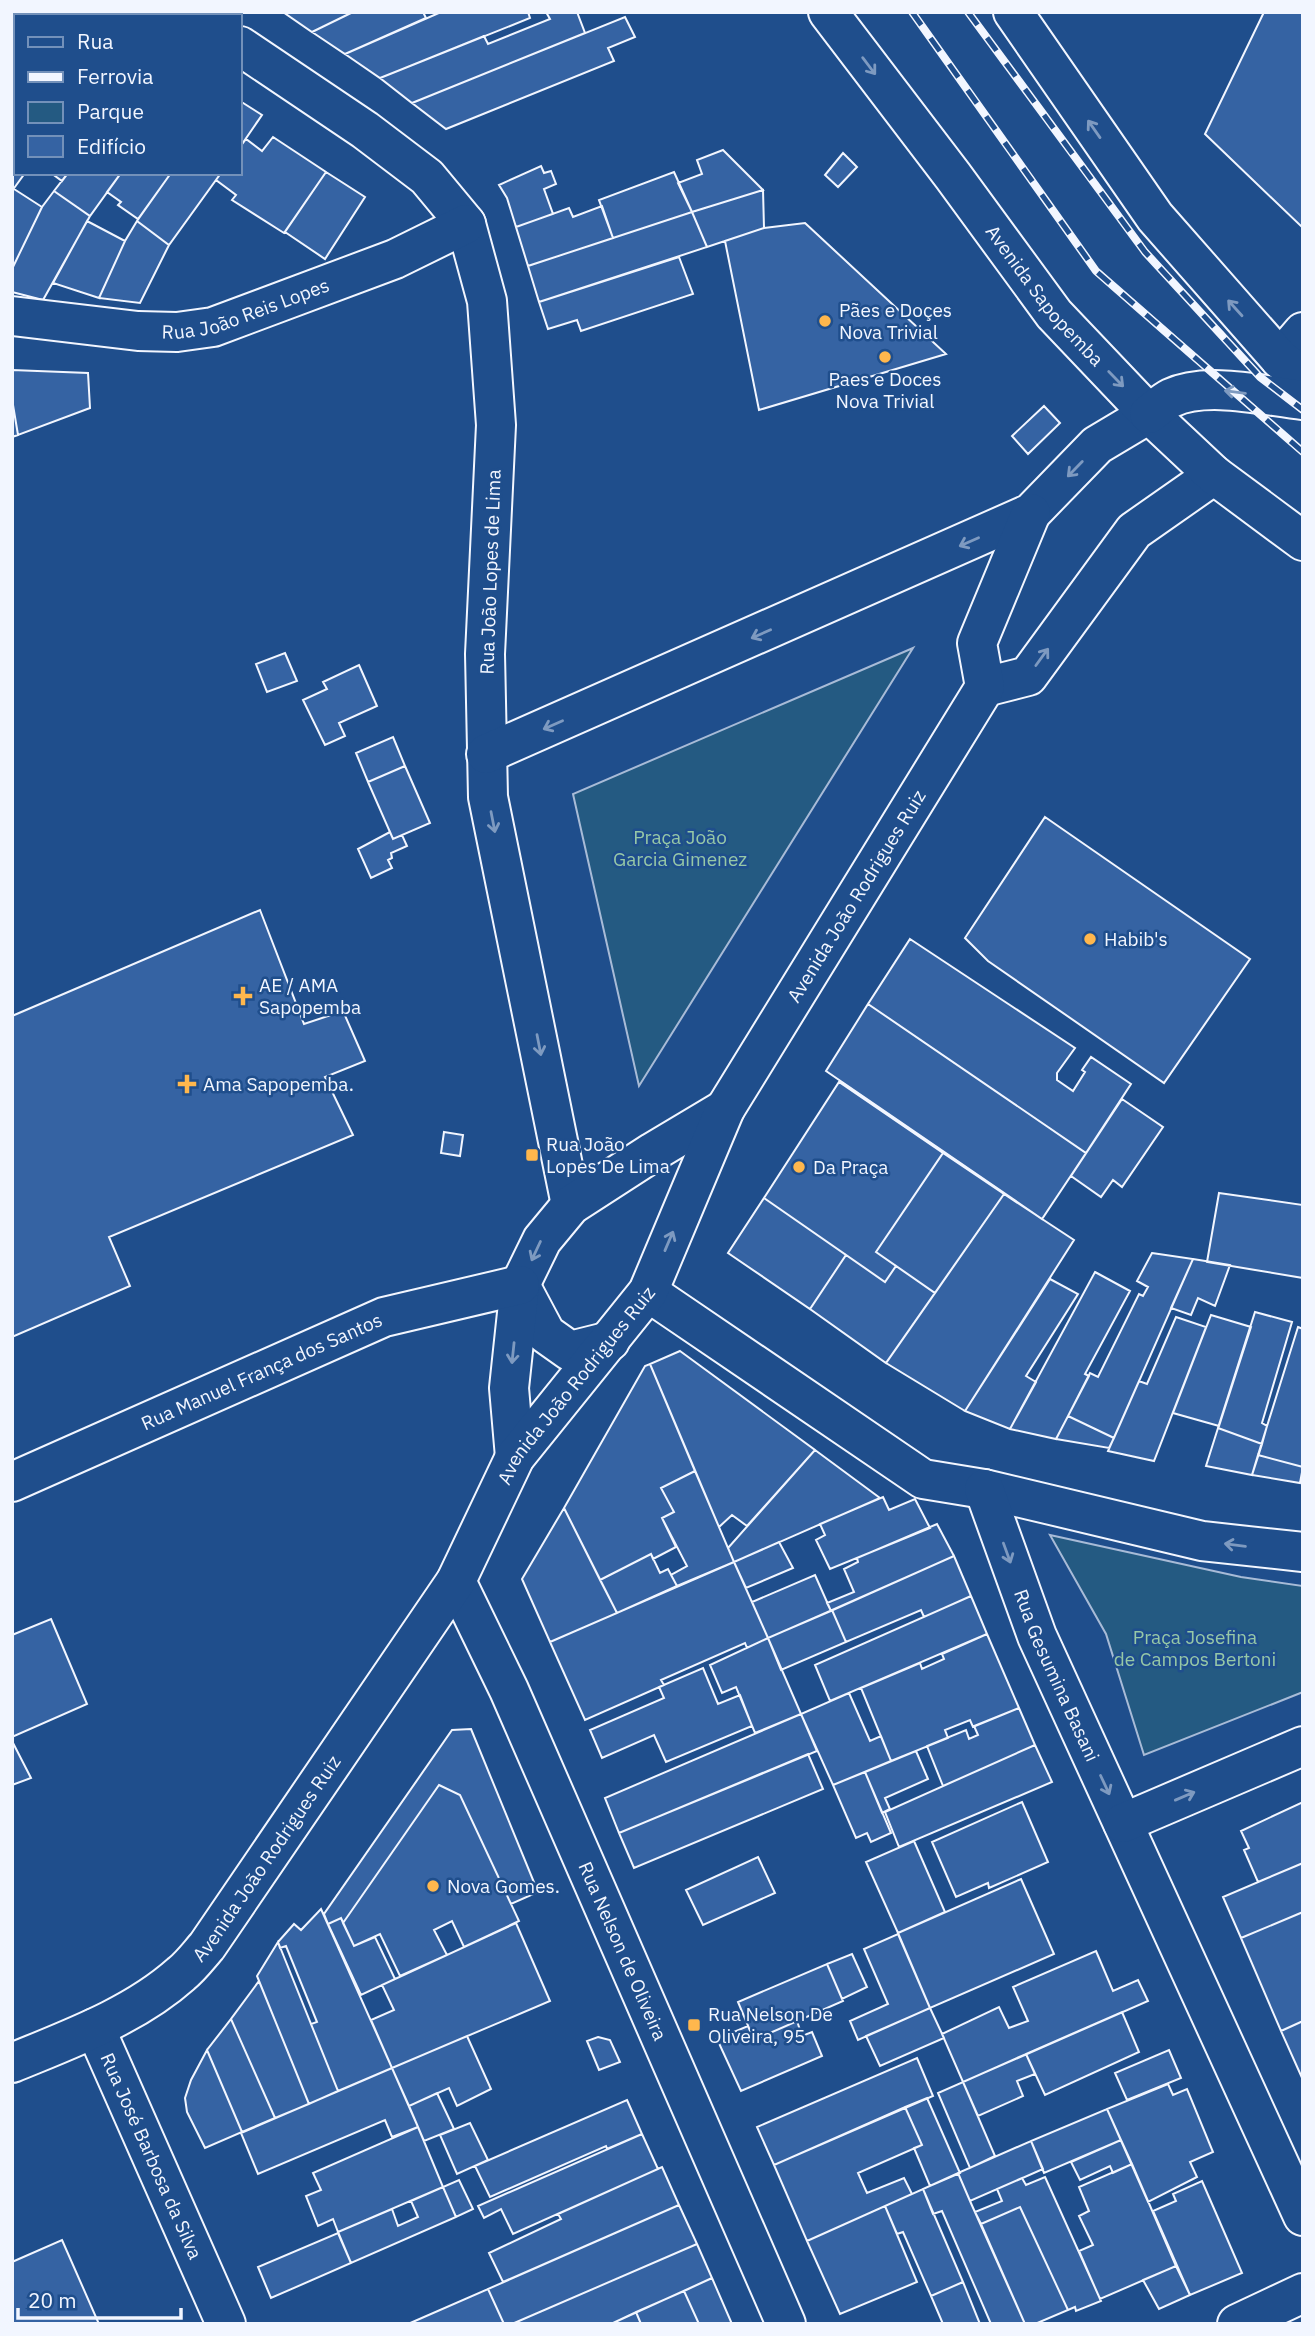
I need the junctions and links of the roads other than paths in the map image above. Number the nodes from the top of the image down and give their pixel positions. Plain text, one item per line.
1 (828, 12) edge
2 (1013, 12) edge
3 (242, 47) edge
4 (466, 224) junction
5 (12, 316) edge
6 (1295, 356) edge
7 (1303, 400) edge
8 (1149, 414) junction
9 (1214, 475) junction
10 (1031, 513) junction
11 (1303, 541) edge
12 (985, 687) junction
13 (486, 754) junction
14 (725, 1109) junction
15 (571, 1205) junction
16 (520, 1285) junction
17 (648, 1292) junction
18 (610, 1341) junction
19 (515, 1457) junction
20 (12, 1482) edge
21 (984, 1489) junction
22 (1303, 1552) edge
23 (456, 1581) junction
24 (1303, 1746) edge
25 (1123, 1823) junction
26 (95, 2028) junction
27 (12, 2063) edge
28 (1303, 2216) edge
29 (1303, 2293) edge
30 (226, 2324) edge
31 (786, 2324) edge
32 (1237, 2324) edge

1 -> 8 street, Avenida Sapopemba
6 -> 2 street
3 - 4 street, Rua João Lopes de Lima
4 - 5 street, Rua João Reis Lopes
4 - 13 street, Rua João Lopes de Lima
7 -> 8 street
8 - 9 street, Avenida Sapopemba
8 -> 10 street
9 - 11 street, Avenida Sapopemba
12 -> 9 street
10 - 12 street
10 -> 13 street
12 - 14 street, Avenida João Rodrigues Ruiz
13 -> 15 street, Rua João Lopes de Lima
14 - 15 street
17 -> 14 street, Avenida João Rodrigues Ruiz
15 -> 16 street
16 - 18 street
16 -> 19 street
16 - 20 street, Rua Manuel França dos Santos
17 - 18 street, Avenida João Rodrigues Ruiz
17 - 21 street
18 - 19 street, Avenida João Rodrigues Ruiz
19 - 23 street, Avenida João Rodrigues Ruiz
22 -> 21 street
21 -> 25 street, Rua Gesumina Basani
23 - 26 street, Avenida João Rodrigues Ruiz
23 - 31 street, Rua Nelson de Oliveira
25 -> 24 street
25 - 28 street, Rua Gesumina Basani
26 - 27 street, Avenida João Rodrigues Ruiz
26 - 30 street, Rua José Barbosa da Silva
29 - 32 street

